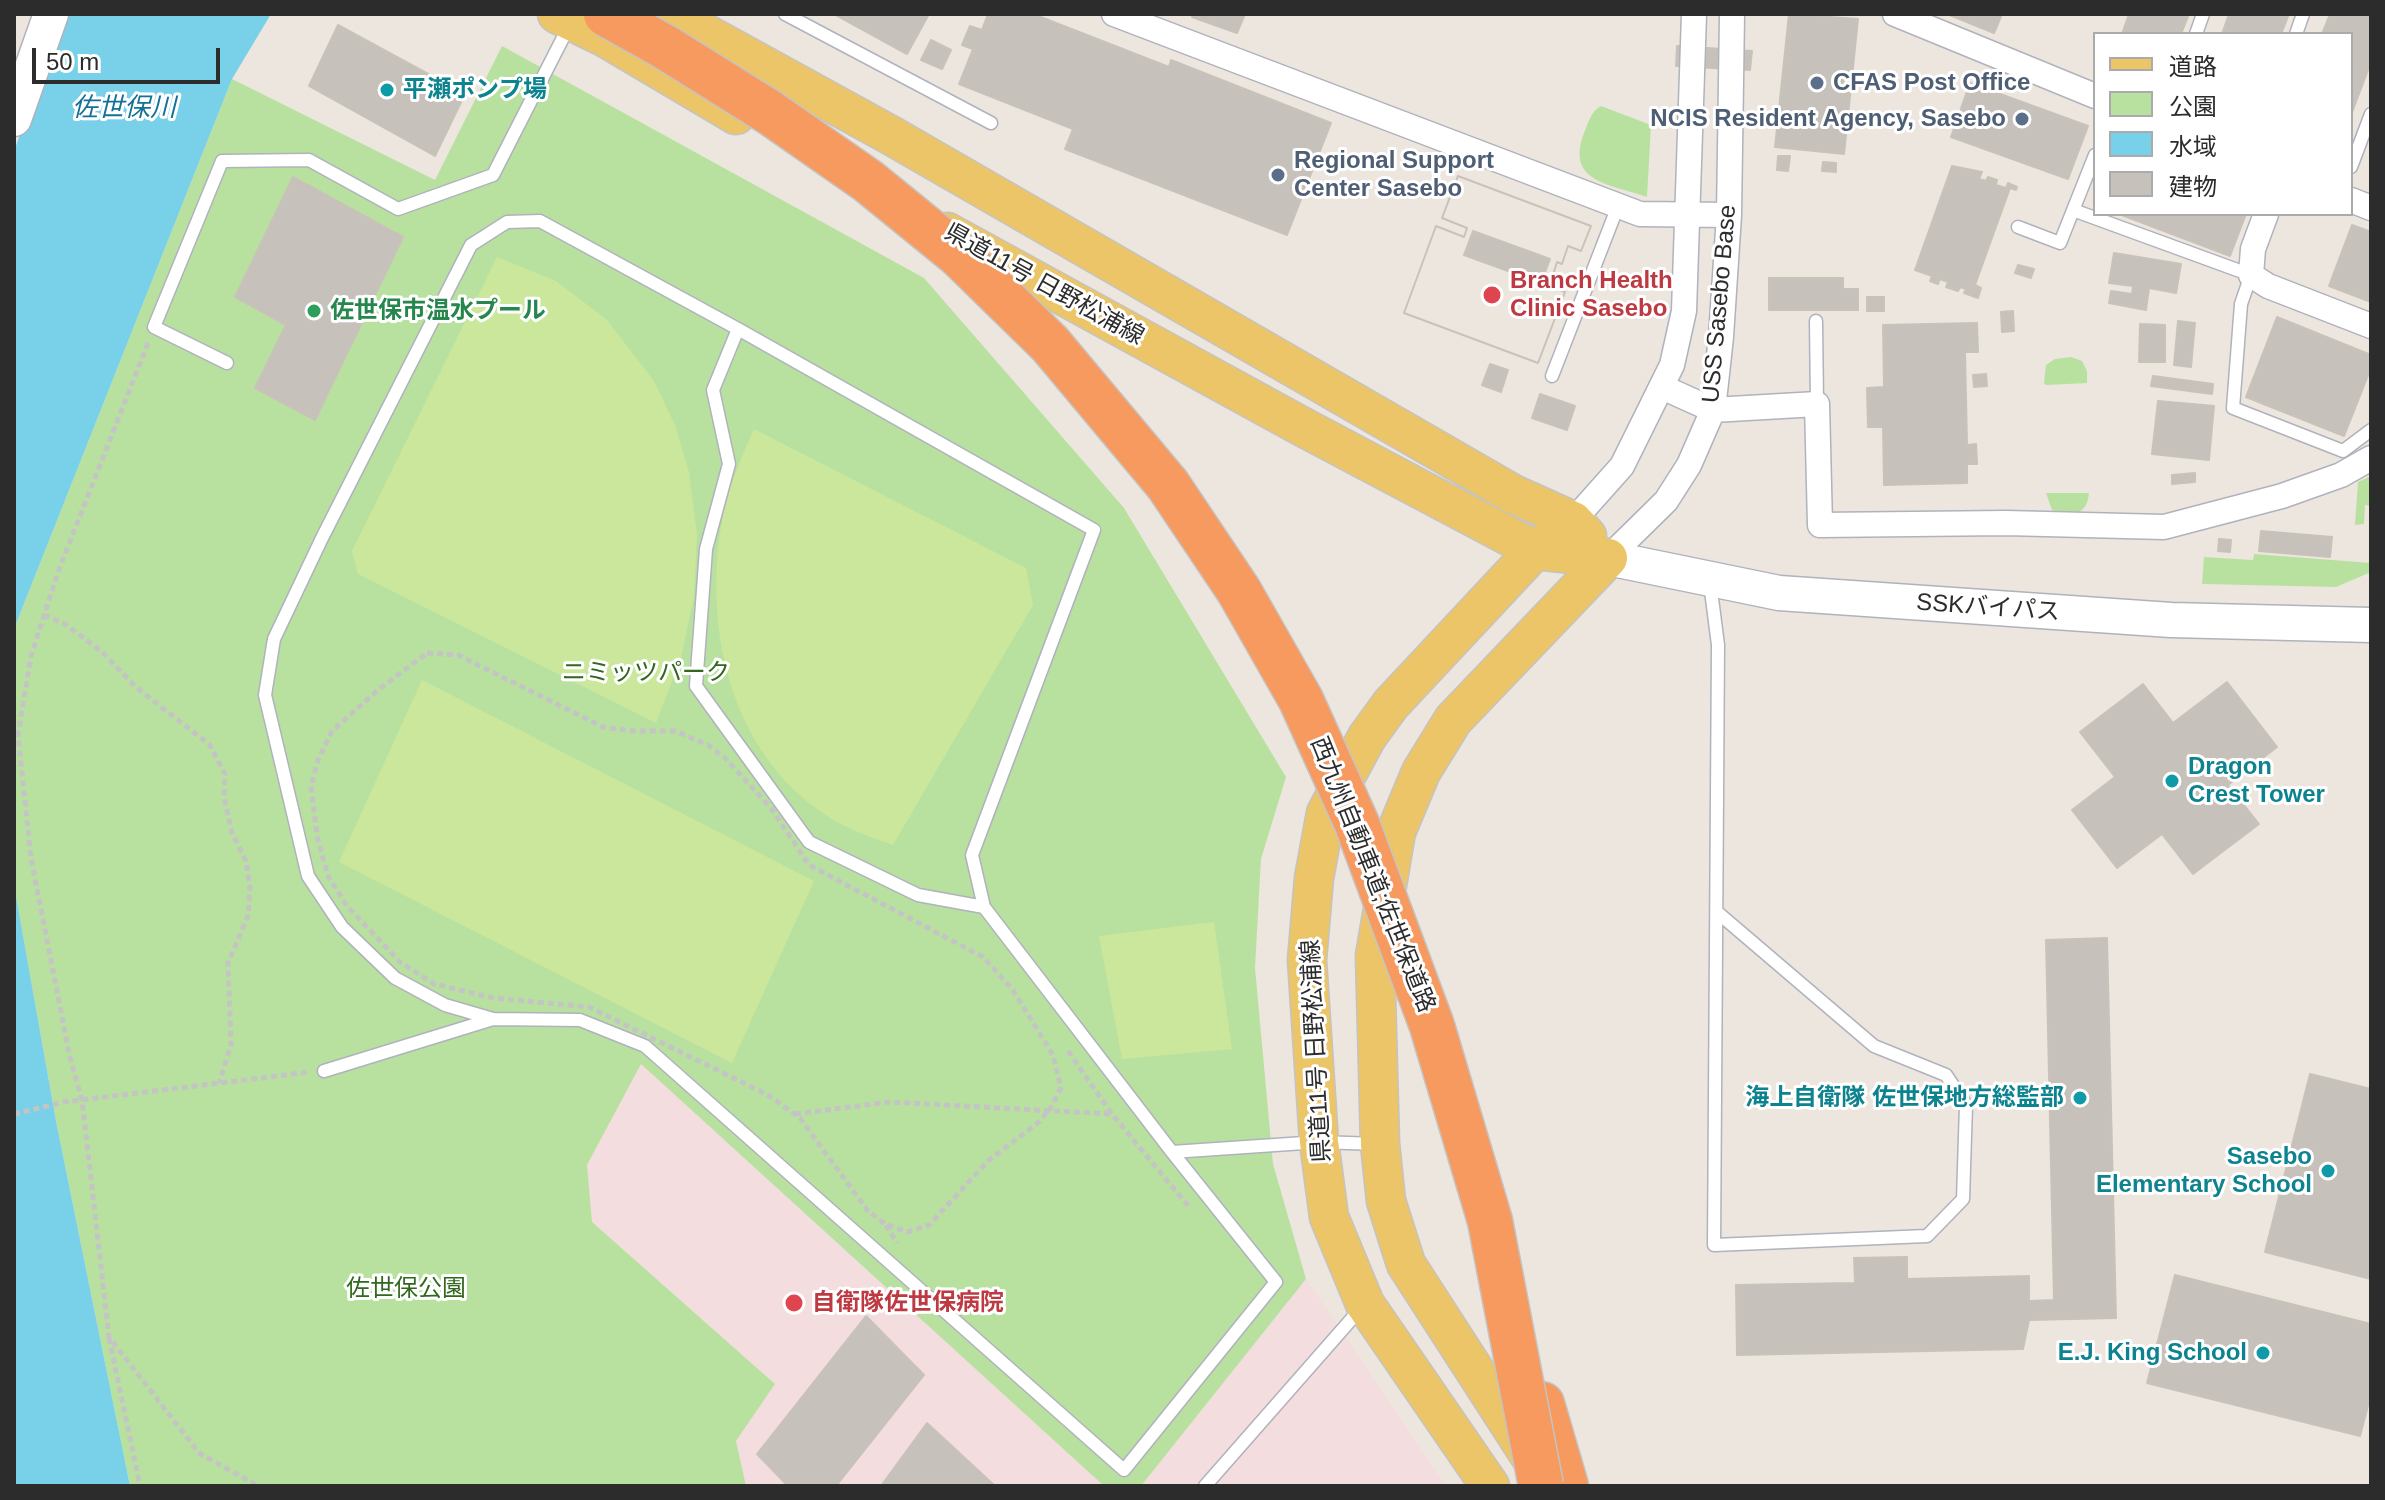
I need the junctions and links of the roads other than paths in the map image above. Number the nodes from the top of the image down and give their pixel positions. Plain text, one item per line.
1 (51, 14) edge
2 (670, 14) edge
3 (785, 14) edge
4 (1114, 14) edge
5 (1694, 14) edge
6 (1732, 14) edge
7 (578, 16) edge
8 (1910, 17) edge
9 (2093, 95) edge
10 (2371, 114) edge
11 (14, 119) edge
12 (991, 123) dead end
13 (2093, 160) edge
14 (2353, 162) edge
15 (1618, 206) junction
16 (2073, 210) junction
17 (1729, 215) junction
18 (1688, 216) junction
19 (2265, 216) edge
20 (2018, 227) dead end
21 (2251, 275) junction
22 (1816, 321) dead end
23 (2371, 326) edge
24 (738, 329) junction
25 (227, 363) dead end
26 (1552, 376) dead end
27 (1662, 387) junction
28 (1817, 404) junction
29 (1713, 410) junction
30 (2371, 430) edge
31 (2371, 458) edge
32 (1573, 521) junction
33 (1535, 550) junction
34 (1608, 558) junction
35 (1709, 580) junction
36 (2371, 625) edge
37 (984, 907) junction
38 (1717, 912) junction
39 (493, 1019) junction
40 (324, 1071) road end
41 (1319, 1142) junction
42 (1380, 1144) junction
43 (1172, 1152) junction
44 (1490, 1221) junction
45 (1365, 1304) junction
46 (1540, 1477) edge
47 (1205, 1486) edge
48 (1490, 1486) edge
49 (1566, 1486) edge

1 - 11 street
2 - 32 main road
3 - 12 lane
4 - 15 street
5 - 18 street, USS Sasebo Base
6 - 17 street, USS Sasebo Base
7 - 25 lane
7 - 33 main road, 県道11号 日野松浦線
7 - 44 highway, 西九州自動車道;佐世保道路, bridge
8 - 9 street
10 - 14 lane
13 - 16 lane
15 - 18 street
15 - 26 lane
16 - 20 lane
16 - 21 lane
17 - 18 street
17 - 29 street, USS Sasebo Base
18 - 27 street, USS Sasebo Base
19 - 21 street
21 - 23 street
21 - 30 lane
22 - 28 lane
24 - 37 lane
24 - 37 lane
24 - 39 lane
27 - 29 street
27 - 32 street, USS Sasebo Base
28 - 29 street
28 - 31 street
29 - 34 street, USS Sasebo Base
32 - 33 main road, 県道11号 日野松浦線
32 - 34 main road
33 - 34 main road, 県道11号 日野松浦線
33 - 41 main road, 県道11号 日野松浦線
34 - 35 street, SSKバイパス
34 - 42 main road
35 - 36 street, SSKバイパス
35 - 38 lane
37 - 43 lane
38 - 38 lane
39 - 40 lane
39 - 43 lane
41 - 42 lane
41 - 43 lane
41 - 45 main road, 県道11号 日野松浦線
42 - 46 main road
44 - 46 highway, 西九州自動車道;佐世保道路, bridge
44 - 49 highway, 西九州自動車道;佐世保道路, bridge
45 - 47 lane
45 - 48 main road, 県道11号 日野松浦線

